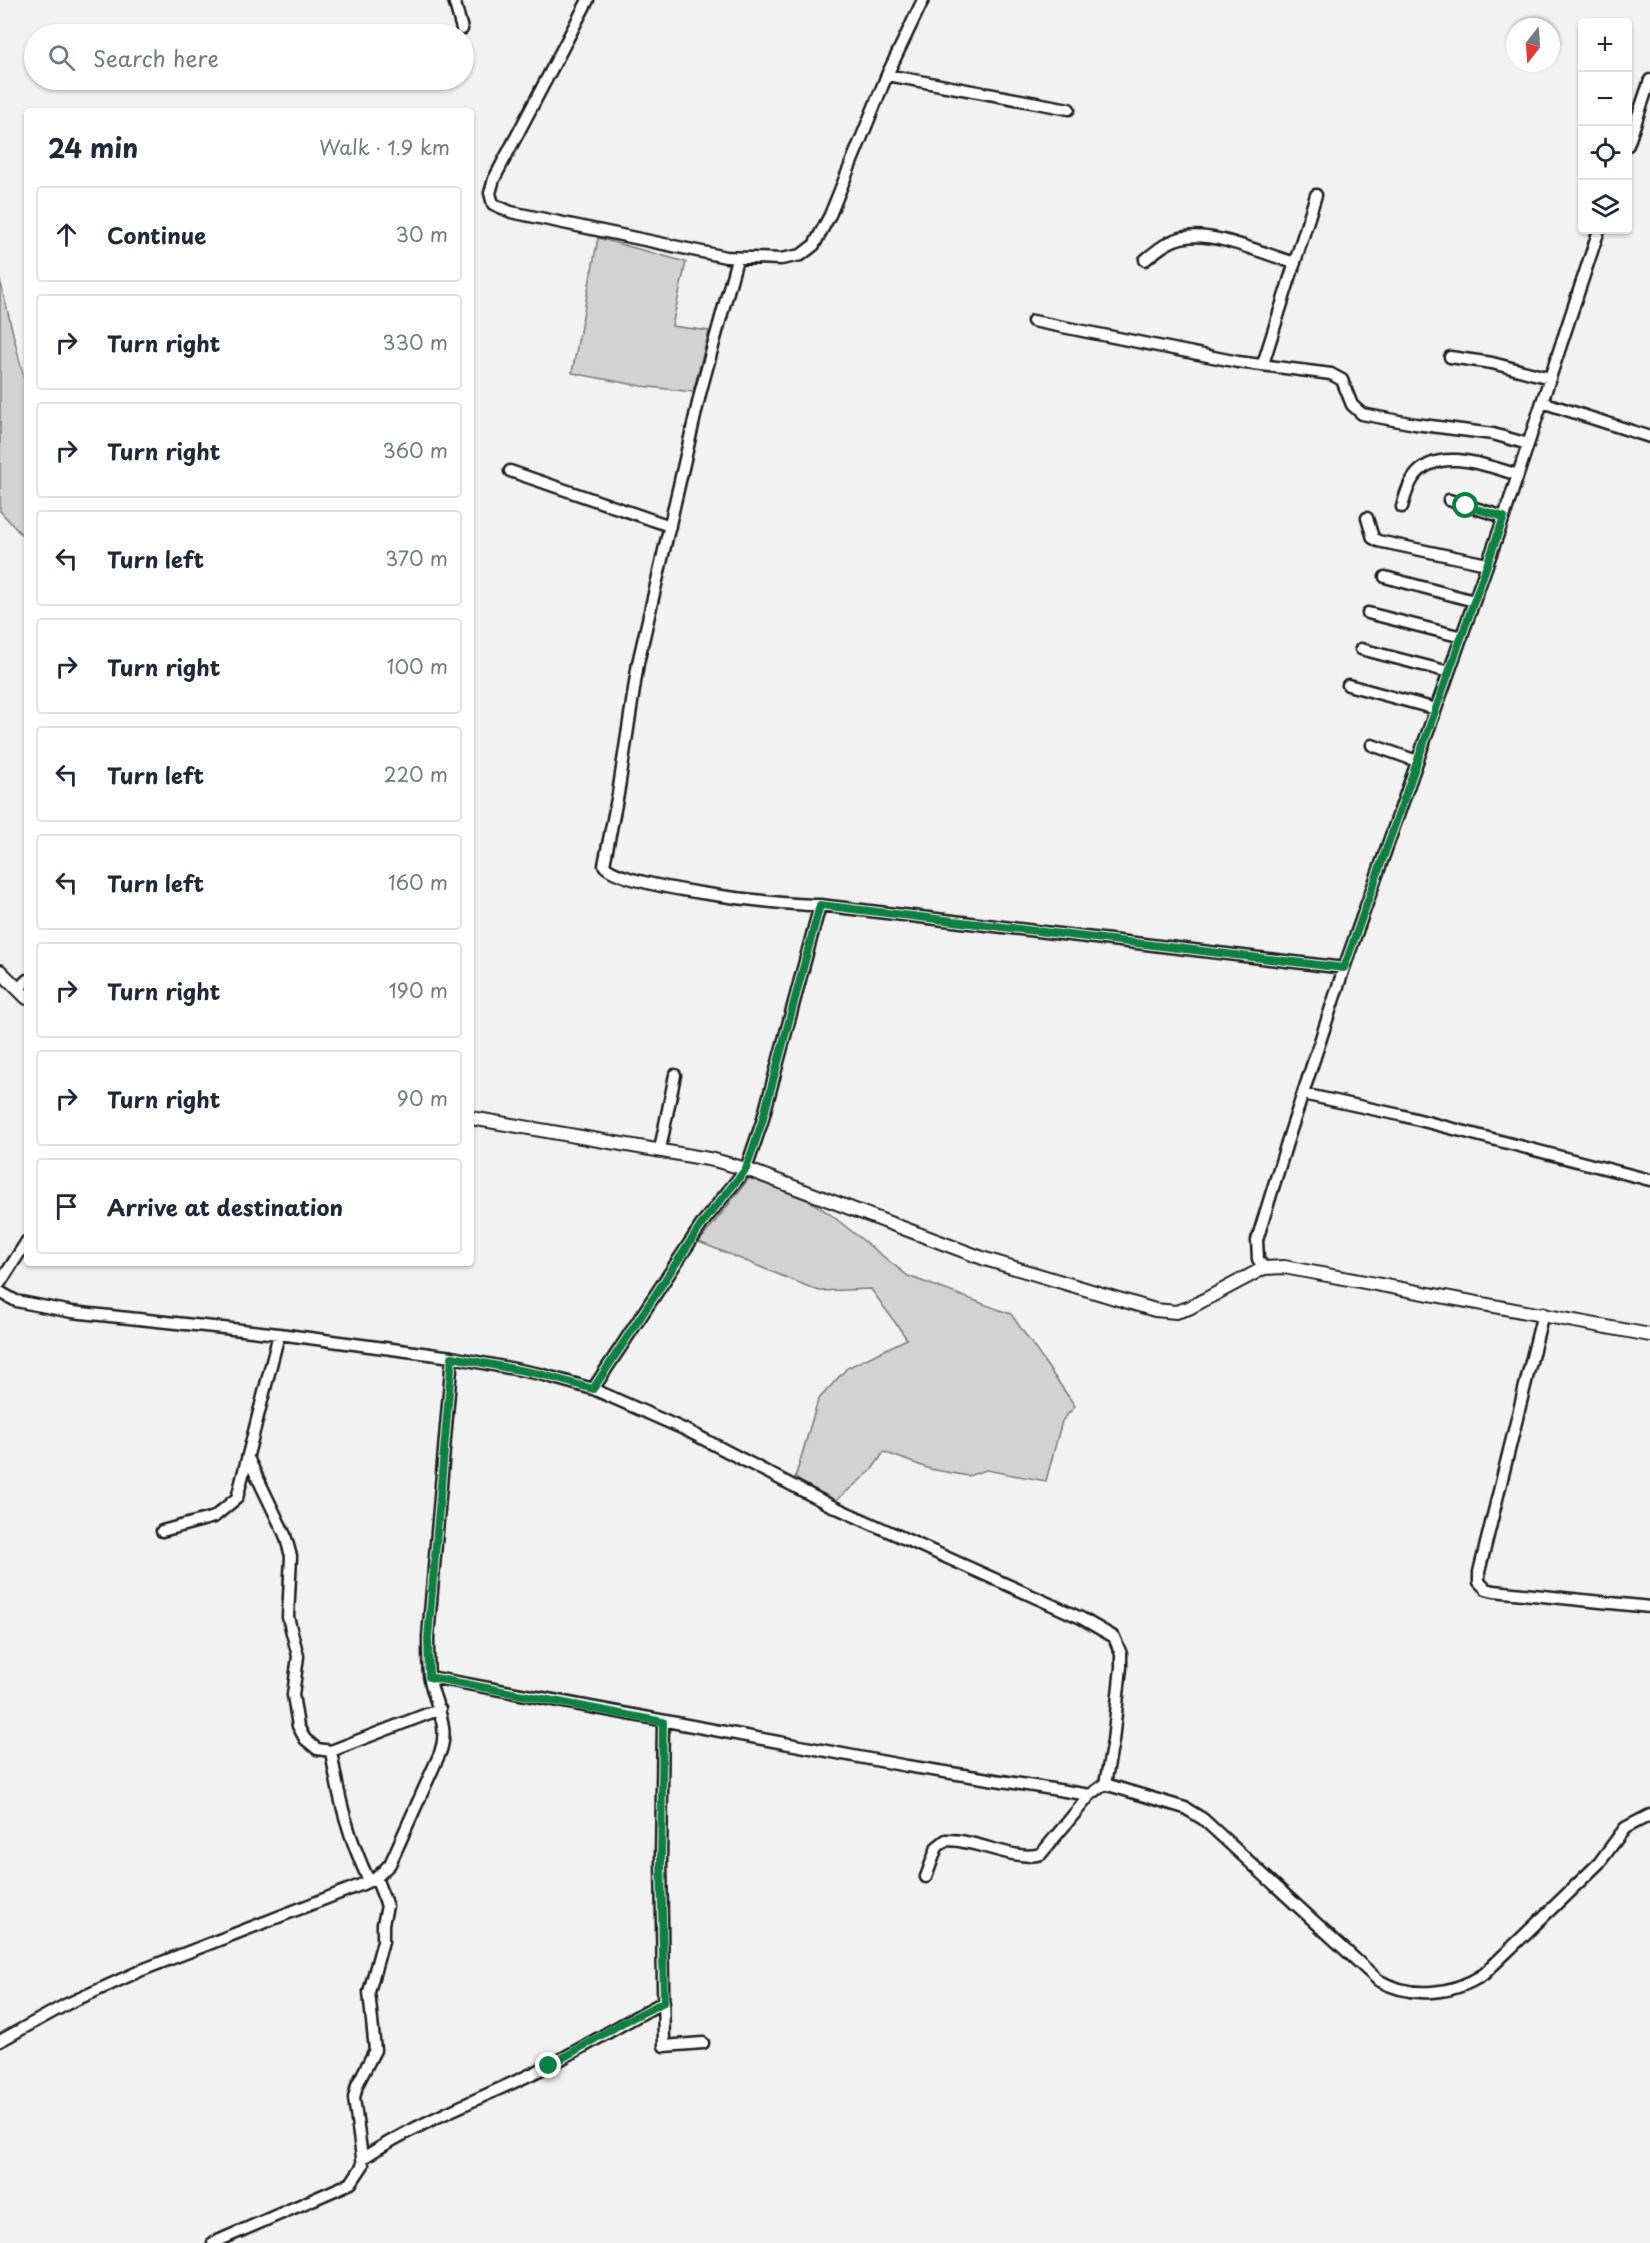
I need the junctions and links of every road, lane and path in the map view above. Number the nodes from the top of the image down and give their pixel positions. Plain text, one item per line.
1 (454, 0) edge
2 (588, 0) edge
3 (923, 0) edge
4 (461, 24) edge
5 (887, 75) junction
6 (1650, 80) edge
7 (1069, 109) dead end
8 (1632, 133) edge
9 (1316, 195) dead end
10 (1598, 234) edge
11 (736, 259) junction
12 (1145, 260) dead end
13 (1294, 263) junction
14 (1033, 321) dead end
15 (1450, 357) dead end
16 (1263, 364) junction
17 (1550, 378) junction
18 (1542, 402) junction
19 (1650, 437) edge
20 (1528, 444) junction
21 (510, 471) dead end
22 (1518, 475) junction
23 (1449, 500) dead end
24 (1402, 507) dead end
25 (1504, 517) junction
26 (1367, 518) dead end
27 (670, 526) junction
28 (1487, 564) junction
29 (1385, 577) dead end
30 (1474, 601) junction
31 (1368, 613) dead end
32 (1461, 637) junction
33 (1361, 649) dead end
34 (1449, 672) junction
35 (1348, 685) dead end
36 (1436, 709) junction
37 (1372, 745) dead end
38 (1417, 761) junction
39 (820, 905) junction
40 (1344, 968) junction
41 (0, 971) edge
42 (22, 985) edge
43 (675, 1075) dead end
44 (1303, 1094) junction
45 (474, 1118) edge
46 (660, 1149) junction
47 (746, 1169) junction
48 (1650, 1180) edge
49 (24, 1246) edge
50 (1264, 1268) junction
51 (0, 1283) edge
52 (0, 1292) edge
53 (1543, 1313) junction
54 (279, 1334) junction
55 (1650, 1335) edge
56 (452, 1357) junction
57 (593, 1389) junction
58 (249, 1460) junction
59 (162, 1531) dead end
60 (1650, 1607) edge
61 (429, 1677) junction
62 (440, 1709) junction
63 (663, 1722) junction
64 (331, 1751) junction
65 (1106, 1784) junction
66 (1089, 1795) junction
67 (1650, 1815) edge
68 (926, 1877) dead end
69 (372, 1880) junction
70 (664, 2002) junction
71 (0, 2041) edge
72 (703, 2043) dead end
73 (363, 2158) junction
74 (213, 2243) edge

1 - 4 street
2 - 11 street
3 - 5 street
5 - 7 street
5 - 11 street
6 - 8 street
9 - 13 street
10 - 17 street
11 - 27 street
12 - 13 street
13 - 16 street
14 - 16 street
15 - 17 street
16 - 20 street
17 - 18 street
18 - 19 street
18 - 20 street
20 - 22 street
21 - 27 street
22 - 24 street
22 - 25 street
23 - 25 street
25 - 28 street
26 - 28 street
27 - 39 street
28 - 30 street
29 - 30 street
30 - 32 street
31 - 32 street
32 - 34 street
33 - 34 street
34 - 36 street
35 - 36 street
36 - 38 street
37 - 38 street
38 - 40 street
39 - 40 street
39 - 47 street
40 - 44 street
41 - 42 street
43 - 46 street
44 - 48 street
44 - 50 street
45 - 46 street
46 - 47 street
47 - 50 street
47 - 57 street
49 - 51 street
50 - 53 street
52 - 54 street
53 - 55 street
53 - 60 street
54 - 56 street
54 - 58 street
56 - 57 street
56 - 61 street
57 - 65 street
58 - 59 street
58 - 64 street
61 - 62 street
61 - 63 street
62 - 64 street
62 - 69 street
63 - 66 street
63 - 70 street
64 - 69 street
65 - 66 street
65 - 67 street
66 - 68 street
69 - 71 street
69 - 73 street
70 - 72 street
70 - 73 street
73 - 74 street

